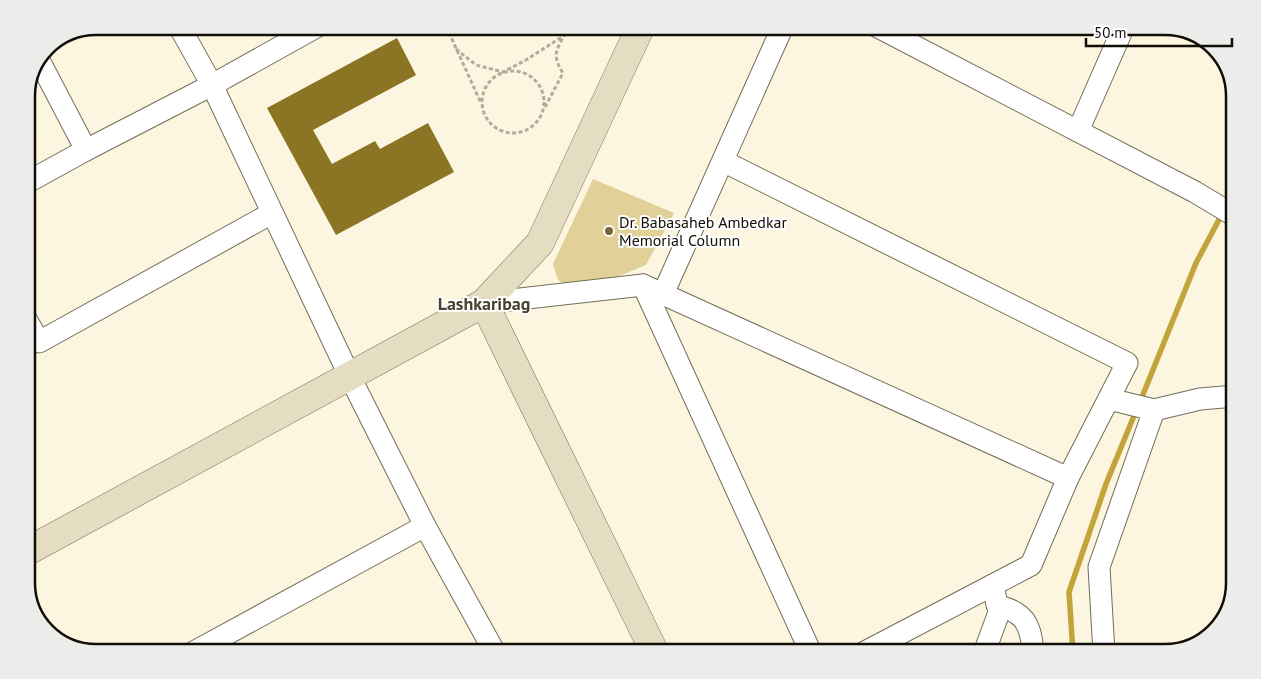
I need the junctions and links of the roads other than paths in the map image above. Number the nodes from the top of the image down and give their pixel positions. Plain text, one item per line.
1 (184, 35) edge
2 (302, 35) edge
3 (637, 35) edge
4 (779, 35) edge
5 (893, 35) edge
6 (1120, 35) edge
7 (43, 67) edge
8 (212, 85) junction
9 (1078, 132) junction
10 (86, 150) junction
11 (723, 161) junction
12 (35, 178) edge
13 (1226, 210) edge
14 (272, 213) junction
15 (643, 284) junction
16 (663, 294) junction
17 (484, 303) junction
18 (35, 335) edge
19 (350, 377) junction
20 (1226, 397) edge
21 (1109, 399) junction
22 (1154, 410) junction
23 (1068, 478) junction
24 (425, 526) junction
25 (35, 547) edge
26 (994, 584) junction
27 (1001, 607) junction
28 (209, 644) edge
29 (491, 644) edge
30 (651, 644) edge
31 (807, 644) edge
32 (880, 644) edge
33 (987, 644) edge
34 (1032, 644) edge
35 (1103, 644) edge

1 - 8 street
2 - 8 street
3 - 17 street
4 - 11 street
5 - 9 street
6 - 9 street
7 - 10 street
8 - 10 street
8 - 14 street
9 - 13 street
10 - 12 street
11 - 16 street
11 - 21 street
14 - 18 street
14 - 19 street
15 - 16 street
15 - 17 street
15 - 31 street
16 - 23 street
17 - 19 street
17 - 30 street
19 - 24 street
19 - 25 street
20 - 22 street
21 - 22 street
21 - 23 street
22 - 35 street
23 - 26 street
24 - 28 street
24 - 29 street
26 - 27 street
26 - 32 street
27 - 33 street
27 - 34 street

